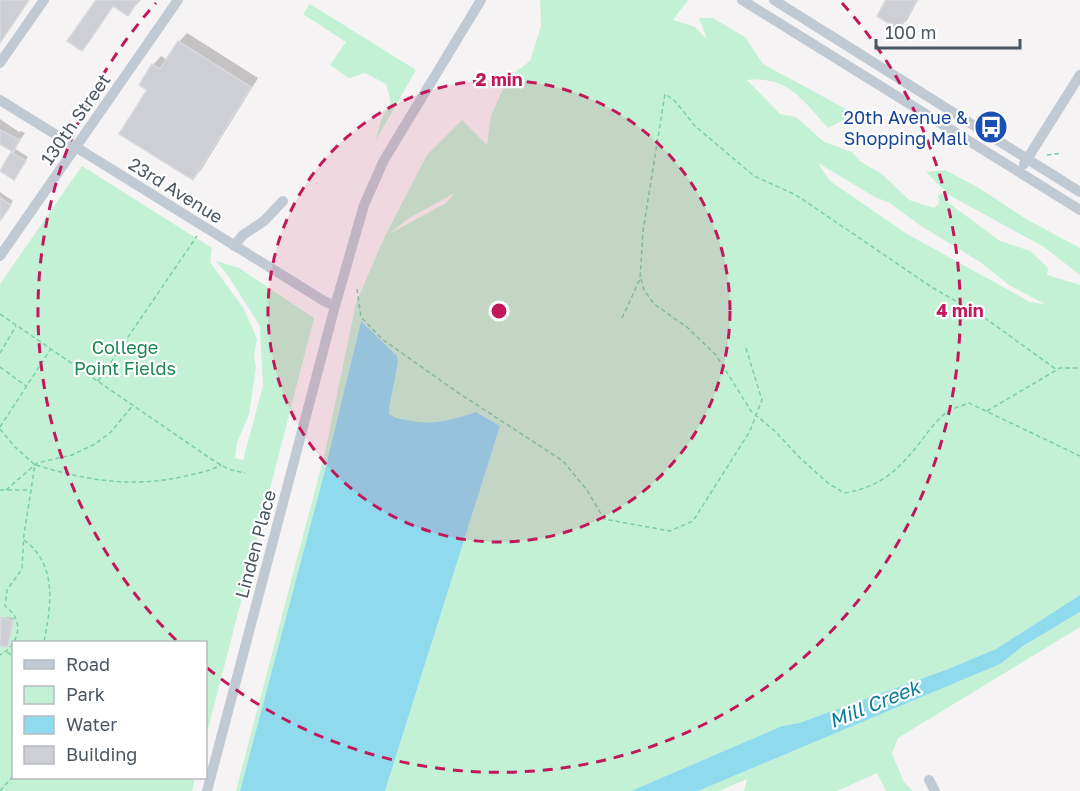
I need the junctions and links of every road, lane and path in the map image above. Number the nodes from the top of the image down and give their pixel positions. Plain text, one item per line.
1 (44, 0) edge
2 (178, 0) edge
3 (481, 0) edge
4 (742, 0) edge
5 (774, 0) edge
6 (0, 63) edge
7 (1080, 75) edge
8 (0, 100) edge
9 (75, 147) junction
10 (1062, 153) dead end
11 (1047, 155) dead end
12 (1027, 159) junction
13 (1019, 172) junction
14 (1080, 192) edge
15 (283, 201) dead end
16 (1080, 210) edge
17 (198, 236) dead end
18 (234, 246) junction
19 (0, 256) edge
20 (640, 279) junction
21 (357, 289) dead end
22 (335, 306) junction
23 (0, 314) edge
24 (622, 318) dead end
25 (16, 325) junction
26 (745, 345) dead end
27 (51, 349) junction
28 (0, 353) edge
29 (0, 368) edge
30 (1080, 368) edge
31 (1057, 369) junction
32 (98, 381) junction
33 (27, 386) junction
34 (133, 405) junction
35 (986, 411) junction
36 (756, 415) junction
37 (0, 428) edge
38 (1080, 456) edge
39 (35, 465) junction
40 (221, 465) junction
41 (245, 473) dead end
42 (0, 490) edge
43 (6, 490) junction
44 (30, 490) junction
45 (23, 539) junction
46 (0, 605) edge
47 (5, 606) junction
48 (14, 641) edge
49 (44, 641) edge
50 (12, 646) edge
51 (6, 651) junction
52 (0, 656) edge
53 (12, 656) edge
54 (12, 777) edge
55 (929, 780) dead end
56 (0, 791) edge
57 (207, 791) edge
58 (934, 791) edge

1 - 6 street
2 - 9 street, 130th Street
3 - 22 street, Linden Place
4 - 13 street
5 - 12 street
7 - 12 street
8 - 9 street, 23rd Avenue
9 - 18 street, 23rd Avenue
9 - 19 street, 130th Street
10 - 11 path
12 - 13 street
12 - 14 street
13 - 16 street
15 - 18 street
17 - 32 path
18 - 22 street, 23rd Avenue
20 - 24 path
20 - 31 path
20 - 36 path
21 - 36 path
22 - 57 street, Linden Place
23 - 25 path
25 - 27 path
25 - 28 path
26 - 36 path
27 - 32 path
27 - 33 path
29 - 33 path
30 - 31 path
31 - 35 path
32 - 34 path
33 - 37 path
34 - 39 path
34 - 40 path
35 - 36 path
35 - 38 path
37 - 39 path
39 - 40 path
39 - 43 path
39 - 44 path
40 - 41 path
42 - 43 path
43 - 44 path
44 - 45 path
45 - 47 path
45 - 49 path
46 - 47 path
47 - 48 path
50 - 51 path
51 - 52 path
51 - 53 path
54 - 56 path
55 - 58 street

